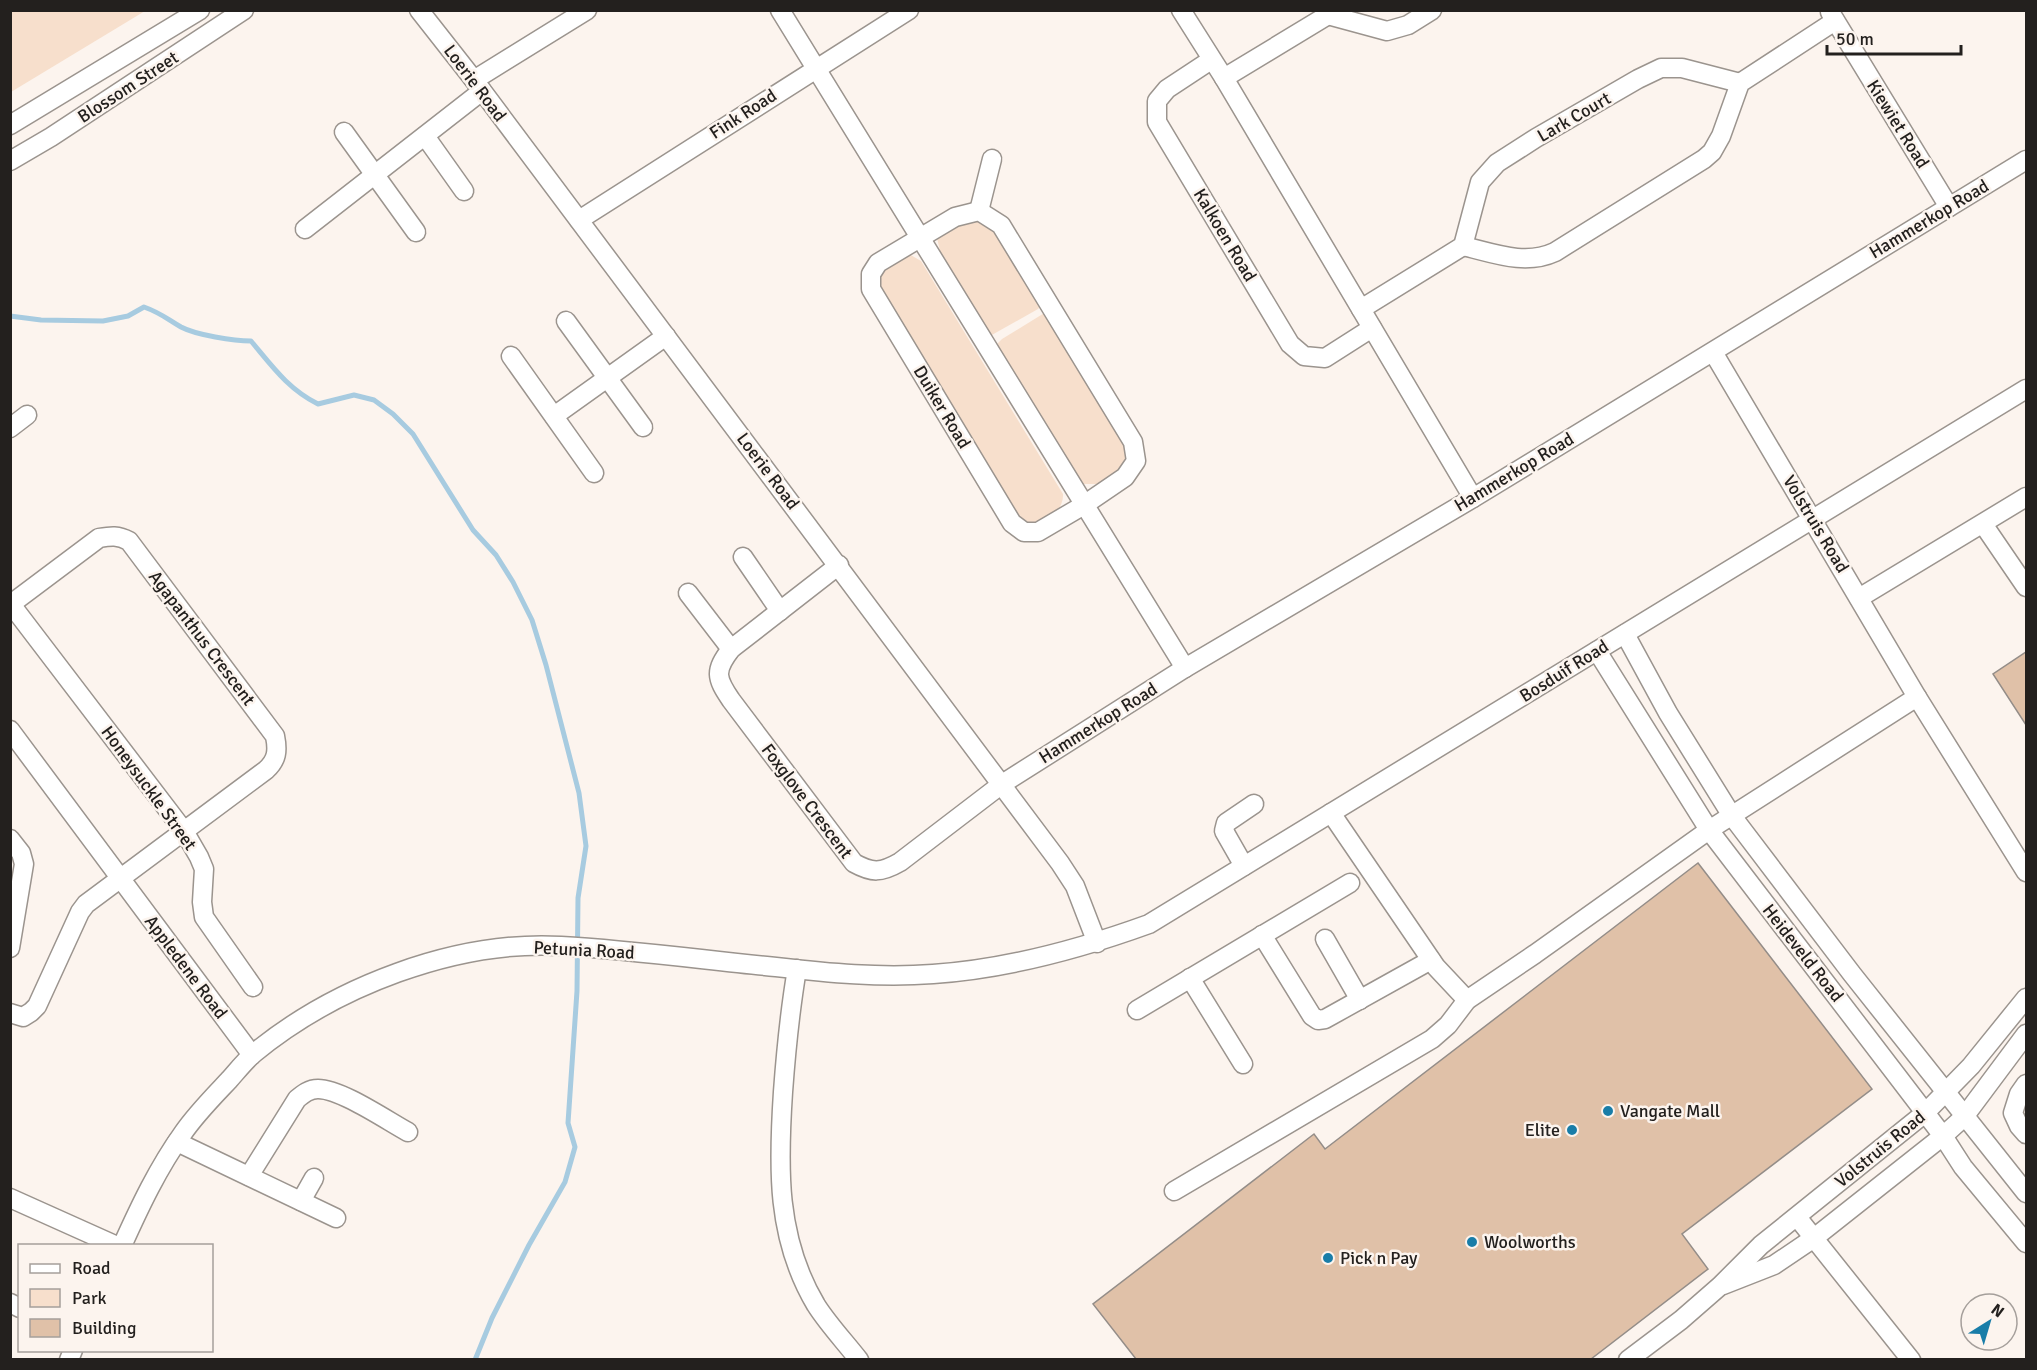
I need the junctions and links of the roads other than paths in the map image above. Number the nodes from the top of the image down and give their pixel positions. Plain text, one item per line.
1 (200, 10) edge
2 (244, 10) edge
3 (419, 10) edge
4 (587, 10) edge
5 (780, 10) edge
6 (909, 10) edge
7 (1181, 10) edge
8 (1432, 10) edge
9 (1328, 13) edge
10 (1832, 16) edge
11 (1211, 60) junction
12 (815, 68) junction
13 (1224, 78) junction
14 (1740, 83) junction
15 (478, 85) junction
16 (34, 111) junction
17 (10, 125) edge
18 (344, 132) dead end
19 (425, 135) junction
20 (51, 137) junction
21 (992, 159) dead end
22 (2026, 160) edge
23 (10, 161) edge
24 (375, 175) junction
25 (464, 191) dead end
26 (1949, 207) junction
27 (979, 211) junction
28 (579, 220) junction
29 (305, 229) dead end
30 (416, 232) dead end
31 (921, 236) junction
32 (1463, 246) junction
33 (1361, 309) junction
34 (566, 321) dead end
35 (1372, 328) junction
36 (666, 336) junction
37 (1713, 352) junction
38 (511, 356) dead end
39 (608, 379) junction
40 (2026, 390) edge
41 (27, 415) dead end
42 (555, 416) junction
43 (644, 427) dead end
44 (10, 428) edge
45 (594, 473) dead end
46 (1473, 498) junction
47 (2026, 498) edge
48 (1084, 505) junction
49 (1813, 519) junction
50 (1983, 524) junction
51 (743, 557) dead end
52 (839, 565) junction
53 (2026, 587) edge
54 (688, 593) dead end
55 (1859, 598) junction
56 (11, 603) edge
57 (780, 611) junction
58 (1625, 634) junction
59 (731, 649) junction
60 (1597, 651) junction
61 (1185, 668) junction
62 (1917, 697) junction
63 (10, 730) edge
64 (1002, 783) junction
65 (1254, 804) dead end
66 (1331, 813) junction
67 (1732, 816) junction
68 (1709, 830) junction
69 (184, 831) junction
70 (10, 839) edge
71 (1244, 866) junction
72 (2026, 872) edge
73 (121, 878) junction
74 (1350, 883) dead end
75 (1262, 935) junction
76 (1325, 939) dead end
77 (1097, 943) junction
78 (10, 948) edge
79 (1431, 960) junction
80 (797, 969) junction
81 (1190, 978) junction
82 (253, 987) dead end
83 (2026, 998) edge
84 (1360, 1000) junction
85 (1467, 1000) junction
86 (1137, 1010) dead end
87 (10, 1013) edge
88 (2026, 1034) edge
89 (252, 1055) junction
90 (1243, 1064) dead end
91 (2026, 1084) edge
92 (1946, 1091) junction
93 (2026, 1105) edge
94 (1925, 1113) junction
95 (1964, 1117) junction
96 (2026, 1121) edge
97 (408, 1132) dead end
98 (2026, 1134) edge
99 (1943, 1136) junction
100 (177, 1142) junction
101 (249, 1176) junction
102 (314, 1178) dead end
103 (1174, 1191) dead end
104 (2026, 1193) edge
105 (10, 1198) edge
106 (301, 1201) junction
107 (1797, 1217) junction
108 (336, 1218) dead end
109 (1814, 1238) junction
110 (2026, 1243) edge
111 (117, 1244) edge
112 (120, 1244) edge
113 (1720, 1286) junction
114 (858, 1359) edge
115 (1628, 1359) edge
116 (1911, 1359) edge

1 - 16 street, Blossom Street
2 - 20 street, Blossom Street
3 - 15 street, Loerie Road
4 - 15 street
5 - 12 street
6 - 12 street, Fink Road
7 - 11 street
8 - 9 street
9 - 13 street
10 - 14 street
10 - 26 street, Kiewiet Road
11 - 13 street
11 - 35 street, Kalkoen Road
12 - 28 street, Fink Road
12 - 31 street
13 - 33 street
14 - 32 street
14 - 32 street, Lark Court
15 - 19 street
15 - 28 street, Loerie Road
16 - 17 street, Blossom Street
16 - 20 street
18 - 24 street
19 - 24 street
19 - 25 street
20 - 23 street, Blossom Street
21 - 27 street
22 - 26 street, Hammerkop Road
24 - 29 street
24 - 30 street
26 - 37 street, Hammerkop Road
27 - 31 street, Duiker Road
27 - 48 street, Duiker Road
28 - 36 street, Loerie Road
31 - 48 street
31 - 48 street, Duiker Road
32 - 33 street
33 - 35 street
34 - 39 street
35 - 46 street
36 - 39 street
36 - 52 street, Loerie Road
37 - 46 street, Hammerkop Road
37 - 49 street, Volstruis Road
38 - 42 street
39 - 42 street
39 - 43 street
40 - 49 street, Bosduif Road
41 - 44 street
42 - 45 street
46 - 61 street, Hammerkop Road
47 - 50 street
48 - 61 street
49 - 55 street, Volstruis Road
49 - 58 street, Bosduif Road
50 - 53 street
50 - 55 street
51 - 57 street
52 - 57 street, Foxglove Crescent
52 - 64 street, Loerie Road
54 - 59 street
55 - 62 street, Volstruis Road
56 - 69 street, Honeysuckle Street
56 - 69 street, Agapanthus Crescent
57 - 59 street, Foxglove Crescent
58 - 60 street, Bosduif Road
58 - 67 street, Heideveld Road
59 - 64 street, Foxglove Crescent
60 - 66 street, Bosduif Road
60 - 68 street, Heideveld Road
61 - 64 street, Hammerkop Road
62 - 67 street
62 - 72 street, Volstruis Road
63 - 73 street, Appledene Road
64 - 77 street, Loerie Road
65 - 71 street
66 - 71 street, Bosduif Road
66 - 79 street
67 - 68 street
67 - 92 street, Heideveld Road
68 - 85 street
68 - 94 street, Heideveld Road
69 - 73 street, Agapanthus Crescent
69 - 82 street, Honeysuckle Street
70 - 78 street
71 - 77 street, Bosduif Road
73 - 87 street
73 - 89 street, Appledene Road
74 - 75 street
75 - 81 street
75 - 84 street
76 - 84 street
77 - 80 street, Petunia Road
79 - 84 street
79 - 85 street
80 - 89 street, Petunia Road
80 - 114 street
81 - 86 street
81 - 90 street
83 - 92 street, Volstruis Road
85 - 103 street
88 - 95 street, Volstruis Road
89 - 100 street, Petunia Road
91 - 98 street
92 - 94 street, Volstruis Road
92 - 95 street, Heideveld Road
93 - 96 street
94 - 99 street, Heideveld Road
94 - 107 street, Volstruis Road
95 - 99 street, Volstruis Road
95 - 104 street, Heideveld Road
97 - 101 street
99 - 109 street, Volstruis Road
99 - 110 street, Heideveld Road
100 - 101 street
100 - 112 street, Petunia Road
101 - 106 street
102 - 106 street
105 - 111 street
106 - 108 street
107 - 109 street
107 - 113 street, Volstruis Road
109 - 113 street, Volstruis Road
109 - 116 street
113 - 115 street, Volstruis Road

